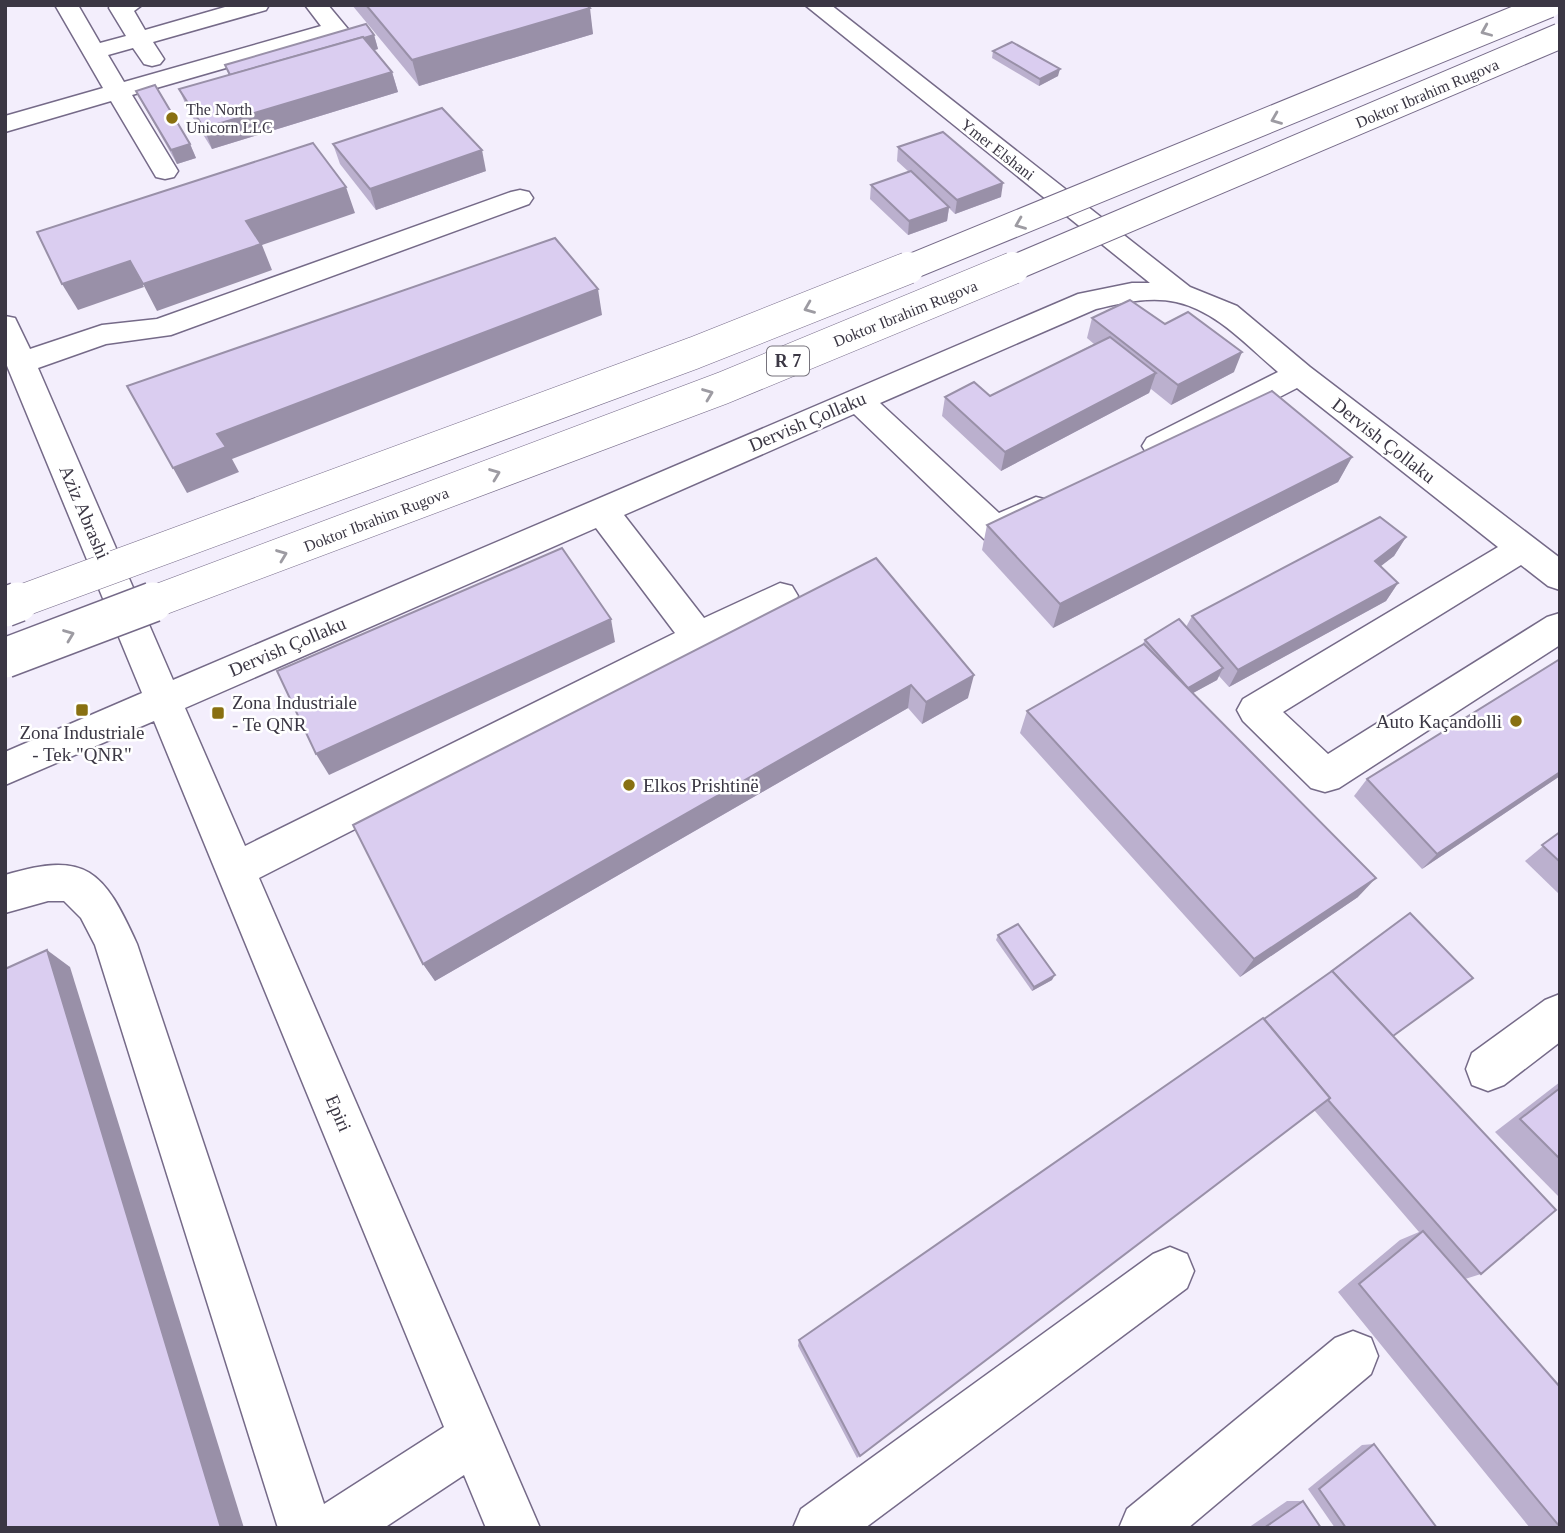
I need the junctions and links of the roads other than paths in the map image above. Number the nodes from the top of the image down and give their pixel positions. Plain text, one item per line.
1 (66, 5) edge
2 (131, 5) edge
3 (258, 5) edge
4 (316, 5) edge
5 (816, 5) edge
6 (1549, 5) edge
7 (1560, 36) edge
8 (140, 38) junction
9 (93, 52) junction
10 (165, 78) junction
11 (117, 92) junction
12 (5, 124) edge
13 (165, 171) dead end
14 (520, 198) dead end
15 (1180, 293) junction
16 (5, 325) edge
17 (1299, 374) junction
18 (20, 386) edge
19 (857, 399) junction
20 (1130, 461) edge
21 (1057, 499) edge
22 (601, 510) junction
23 (1523, 548) junction
24 (1560, 577) edge
25 (780, 596) dead end
26 (5, 607) edge
27 (1560, 627) edge
28 (699, 638) junction
29 (5, 658) edge
30 (164, 699) junction
31 (5, 769) edge
32 (236, 870) junction
33 (5, 894) edge
34 (1560, 1015) edge
35 (1488, 1069) dead end
36 (1170, 1272) dead end
37 (1353, 1356) dead end
38 (475, 1438) junction
39 (305, 1528) edge
40 (335, 1528) edge
41 (513, 1528) edge
42 (820, 1528) edge
43 (1146, 1528) edge

1 - 9 main road
2 - 8 main road
3 - 8 main road
4 - 10 main road
5 - 15 main road, Ymer Elshani
6 -> 26 main road, Doktor Ibrahim Rugova / R 7, bridge
29 -> 7 main road, Doktor Ibrahim Rugova / R 7, bridge
8 - 9 main road
8 - 10 main road
9 - 11 main road
10 - 11 main road
11 - 12 main road
11 - 13 main road
14 - 18 main road
15 - 17 main road, Dervish Çollaku
15 - 19 main road, Dervish Çollaku
16 - 18 main road, Aziz Abrashi
17 - 20 main road
17 - 23 main road, Dervish Çollaku
18 - 30 main road, Aziz Abrashi
19 - 21 main road
19 - 22 main road, Dervish Çollaku
22 - 28 main road
22 - 30 main road, Dervish Çollaku
23 - 24 main road, Dervish Çollaku
23 - 27 main road
25 - 28 main road
28 - 32 main road
30 - 31 main road, Dervish Çollaku
30 - 32 main road, Epiri
32 - 38 main road, Epiri
33 - 39 main road
34 - 35 main road
36 - 42 main road
37 - 43 main road
38 - 40 main road
38 - 41 main road, Epiri

